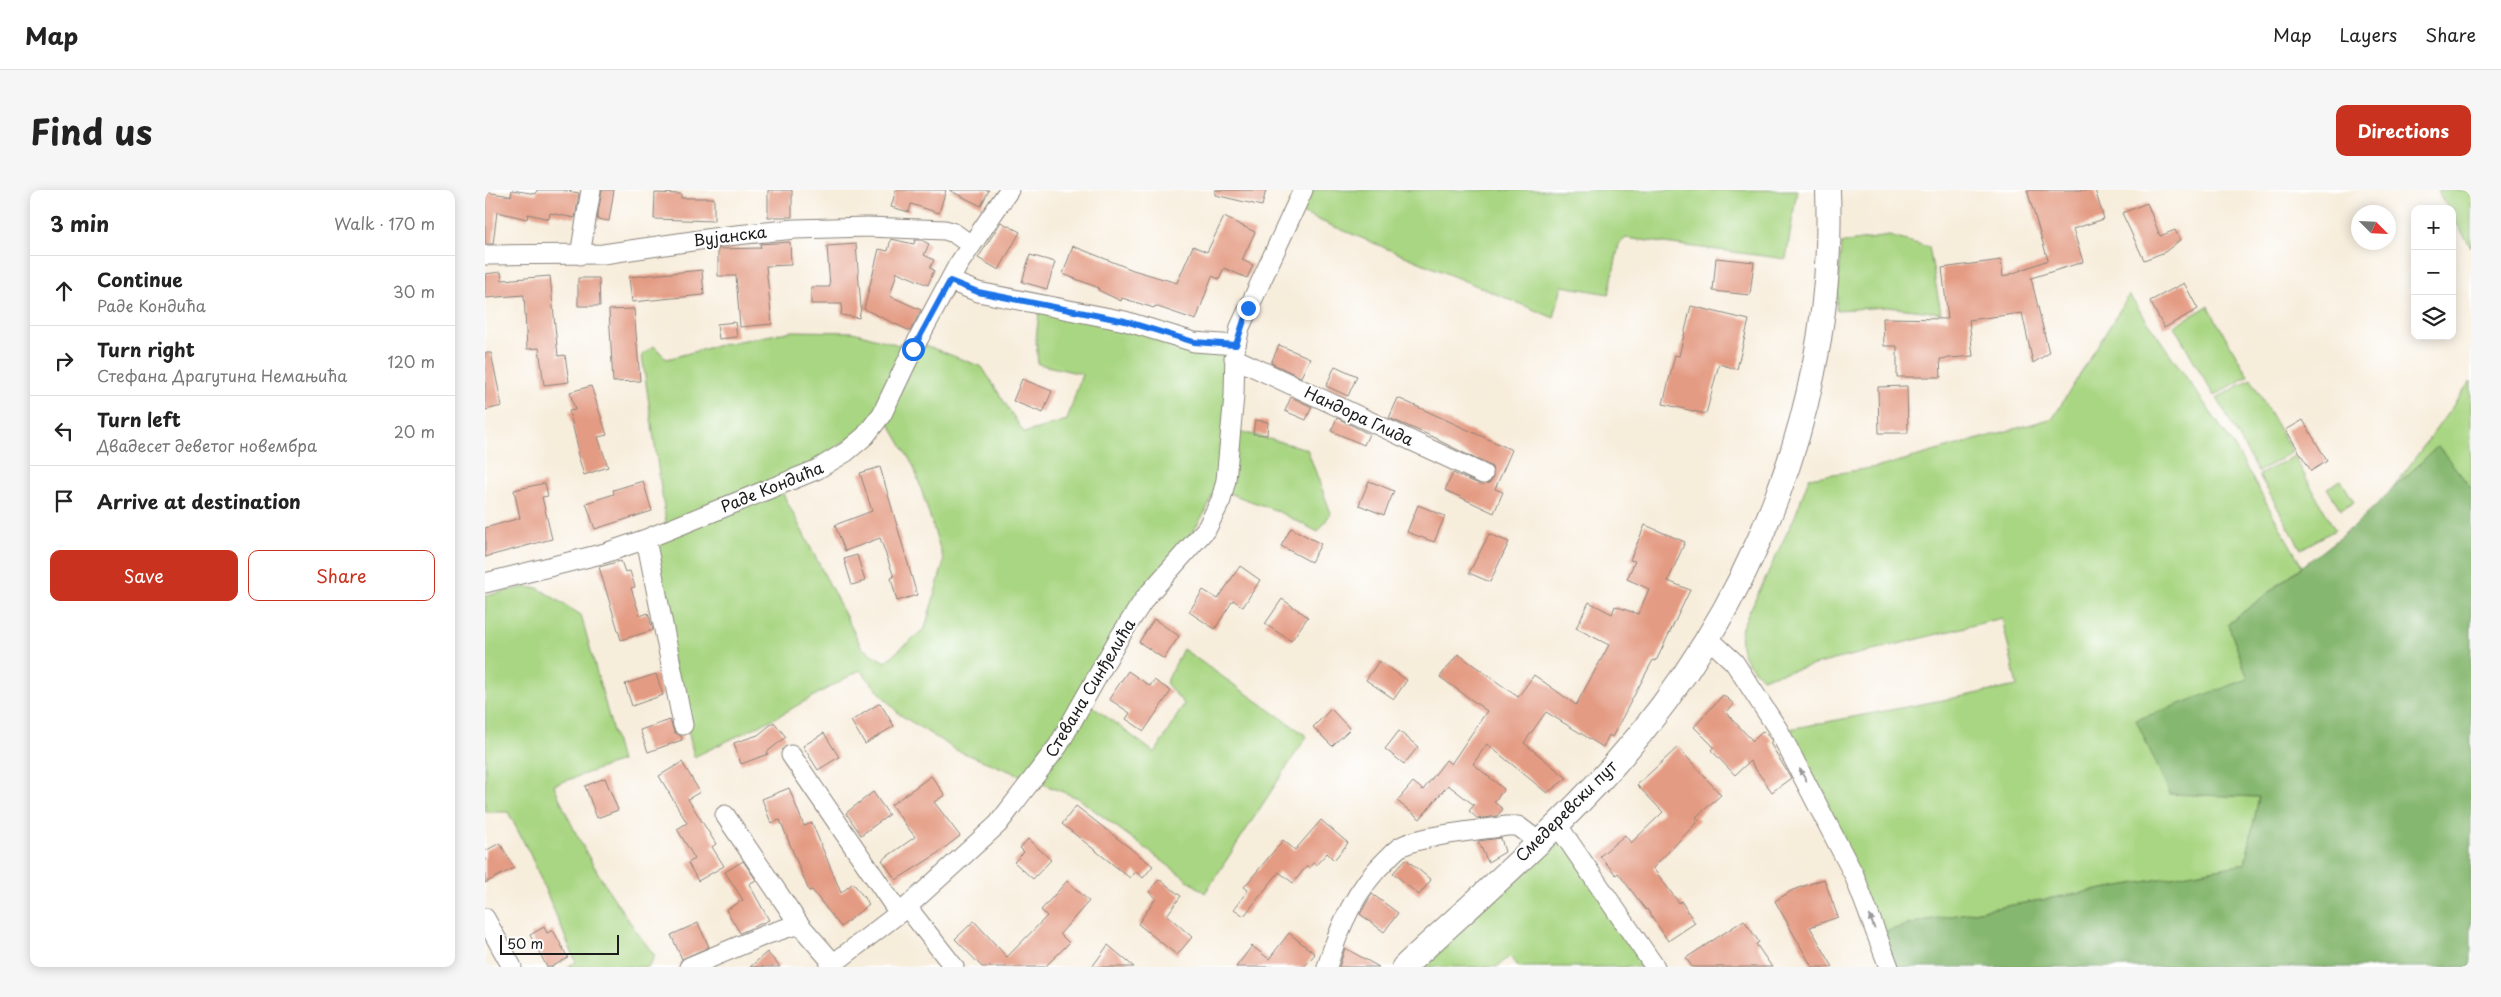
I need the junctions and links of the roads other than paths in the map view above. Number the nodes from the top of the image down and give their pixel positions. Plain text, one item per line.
1 (591, 190) edge
2 (1009, 190) edge
3 (1303, 190) edge
4 (1828, 190) edge
5 (971, 245) junction
6 (485, 255) edge
7 (580, 255) junction
8 (950, 281) junction
9 (1235, 352) junction
10 (1483, 474) dead end
11 (646, 539) junction
12 (485, 583) edge
13 (1708, 638) junction
14 (683, 725) dead end
15 (791, 755) dead end
16 (725, 815) dead end
17 (1557, 823) junction
18 (1538, 841) junction
19 (903, 910) junction
20 (485, 918) edge
21 (799, 924) junction
22 (831, 965) edge
23 (511, 967) edge
24 (689, 967) edge
25 (955, 967) edge
26 (1327, 967) edge
27 (1404, 967) edge
28 (1655, 967) edge
29 (1889, 967) edge

1 - 7 street
2 - 5 street, Раде Кондића
3 - 9 street, Стевана Синђелића
4 - 13 main road, Смедеревски пут
5 - 7 street, Вујанска
5 - 8 street, Раде Кондића
6 - 7 street, Вујанска
8 - 9 street
8 - 11 street, Раде Кондића
9 - 10 street, Нандора Глида
9 - 19 street, Стевана Синђелића
11 - 12 street, Раде Кондића
11 - 14 street
13 - 17 main road, Смедеревски пут
29 -> 13 street
15 - 19 street
16 - 21 street
17 - 18 main road, Смедеревски пут
17 - 28 street
18 - 26 street
18 - 27 main road, Смедеревски пут
19 - 22 street, Стевана Синђелића
19 - 25 street
20 - 23 street
21 - 22 street
21 - 24 street

